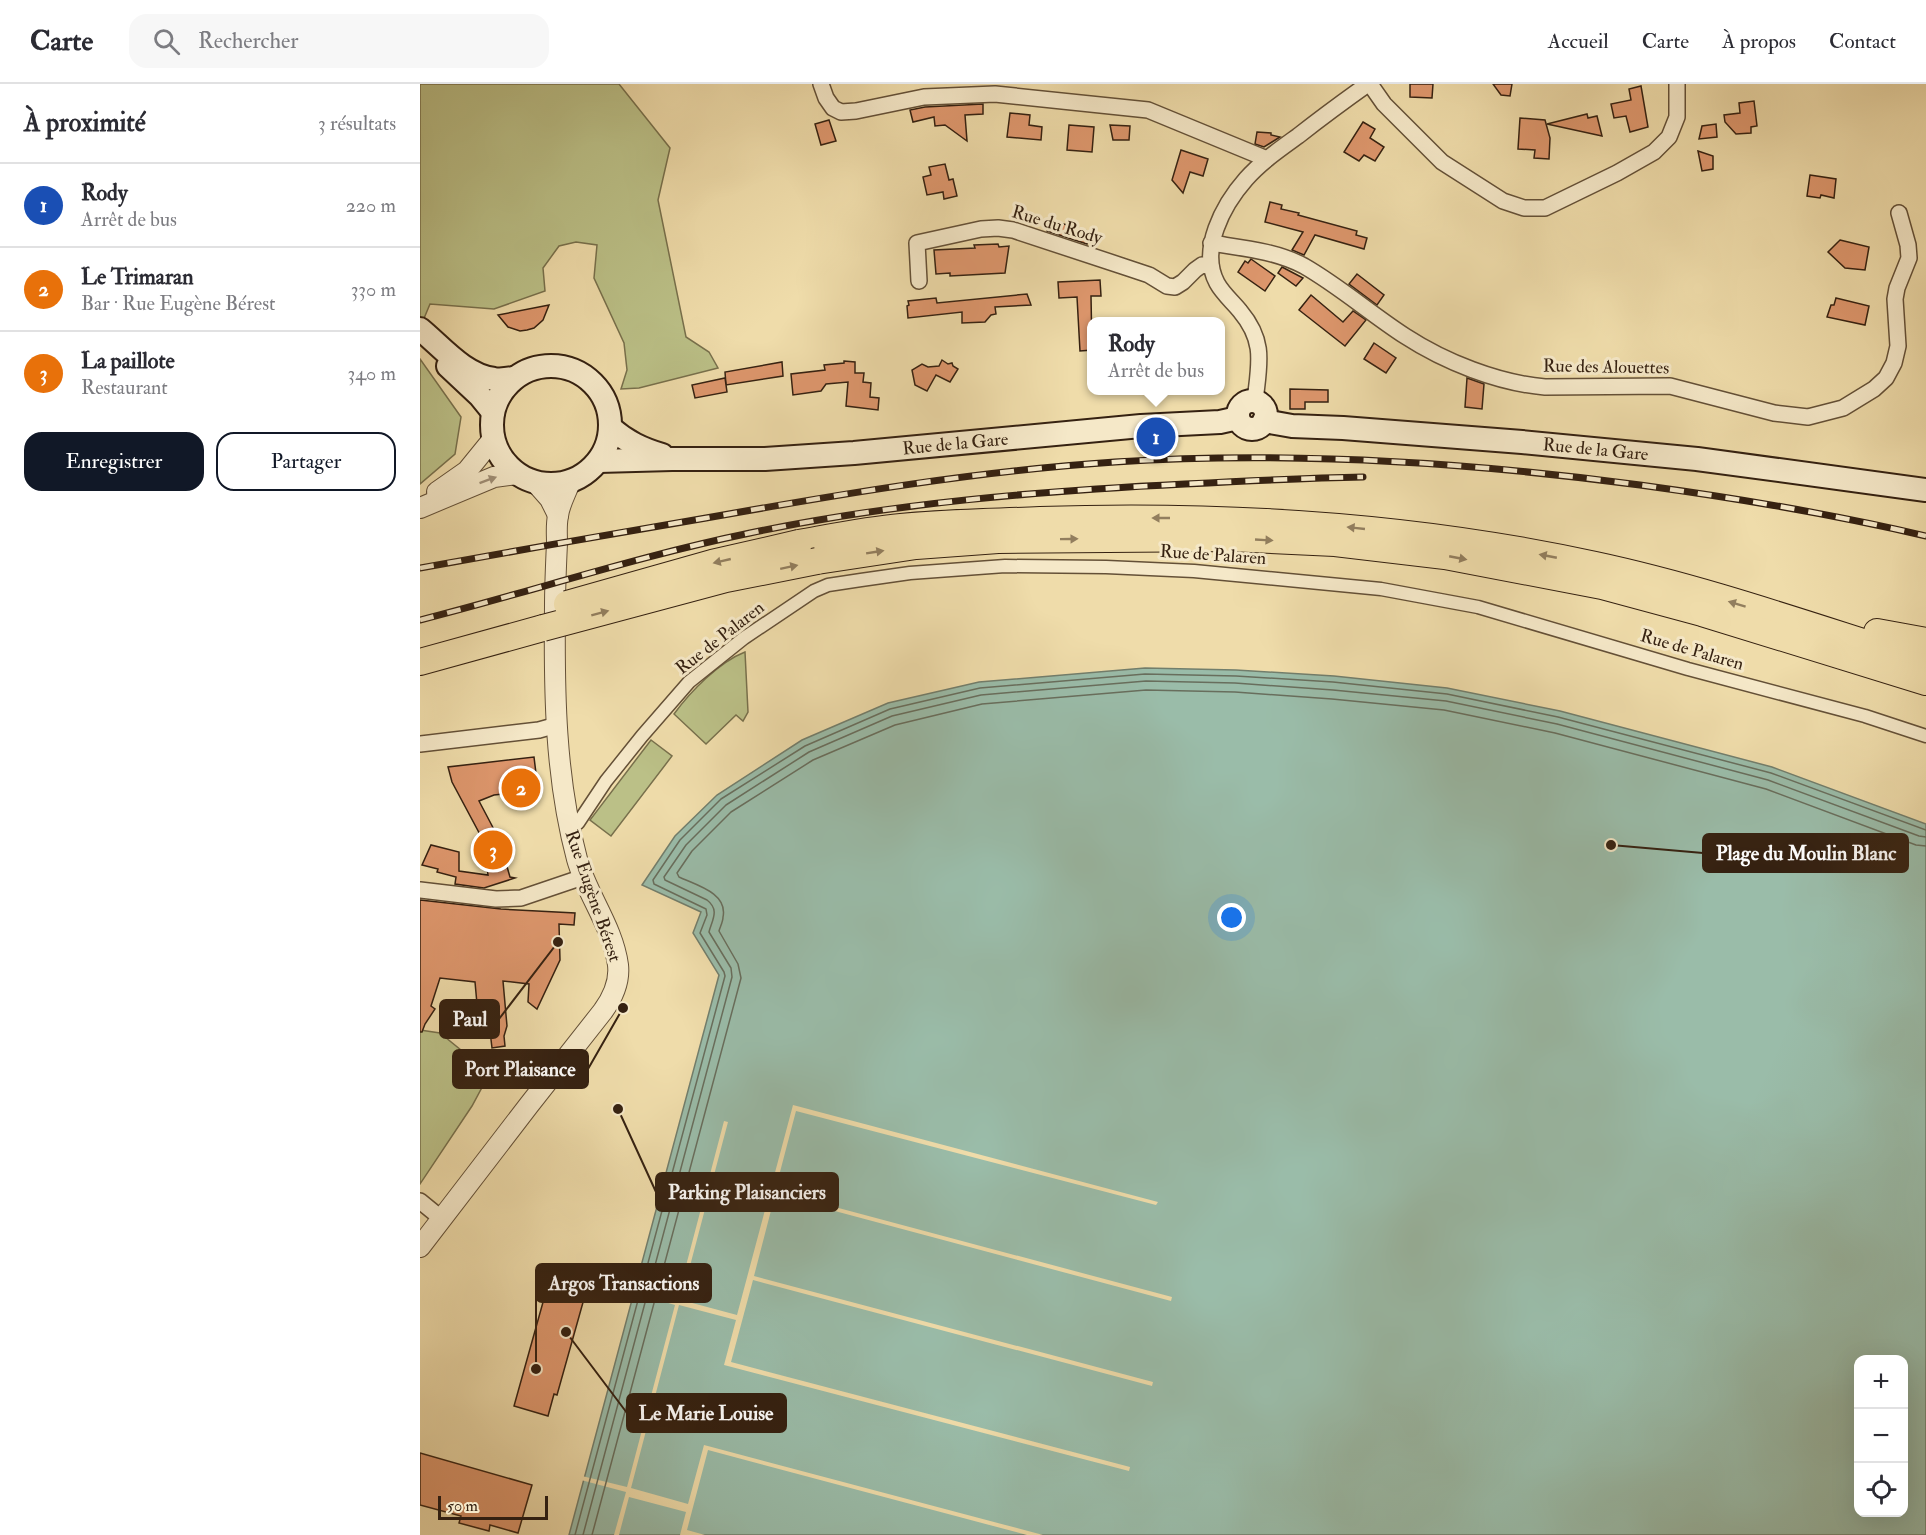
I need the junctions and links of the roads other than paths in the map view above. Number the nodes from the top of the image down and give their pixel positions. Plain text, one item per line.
1 (821, 84) edge
2 (1050, 84) edge
3 (1369, 84) edge
4 (1677, 84) edge
5 (1050, 100) junction
6 (1267, 159) junction
7 (1899, 213) dead end
8 (1211, 243) junction
9 (1211, 266) junction
10 (918, 281) dead end
11 (420, 329) edge
12 (420, 335) edge
13 (513, 378) junction
14 (1259, 411) junction
15 (493, 412) junction
16 (611, 428) junction
17 (493, 439) junction
18 (672, 459) junction
19 (599, 462) junction
20 (527, 478) junction
21 (570, 482) junction
22 (1926, 490) edge
23 (420, 506) edge
24 (558, 515) junction
25 (542, 620) junction
26 (1793, 621) junction
27 (1926, 641) edge
28 (1811, 647) junction
29 (426, 652) edge
30 (1926, 662) edge
31 (1926, 682) edge
32 (1926, 697) edge
33 (557, 725) junction
34 (1926, 736) edge
35 (420, 744) edge
36 (578, 823) dead end
37 (583, 877) junction
38 (420, 890) edge
39 (420, 1201) edge
40 (442, 1219) junction
41 (420, 1247) edge

1 - 5 street
2 - 5 street
3 - 4 street
3 - 6 street
5 - 6 street
6 - 8 street
7 - 8 street, Rue des Alouettes
8 - 9 street
9 - 10 street, Rue du Rody
9 - 14 street
11 - 13 main road
12 - 15 main road
13 - 15 main road
13 - 16 main road
14 - 18 main road, Rue de la Gare
14 - 22 main road, Rue de la Gare
15 - 17 main road
16 - 18 main road, Rue de la Gare
16 - 19 main road
17 - 20 main road
17 - 23 street
18 - 19 main road, Rue de la Gare
19 - 21 main road
20 - 21 main road
23 -> 20 street
20 - 24 street
21 - 24 street, Rue Eugène Bérest
24 - 33 street, Rue Eugène Bérest
26 -> 25 highway, bridge
25 -> 28 highway, bridge
25 - 29 highway
26 - 27 highway
26 - 30 highway
28 - 31 highway
28 - 32 highway
33 - 35 street
33 - 37 street, Rue Eugène Bérest
34 - 36 street, Rue de Palaren
37 - 38 street
37 - 40 street, Rue Eugène Bérest
39 - 40 street
40 - 41 street, Rue Eugène Bérest

